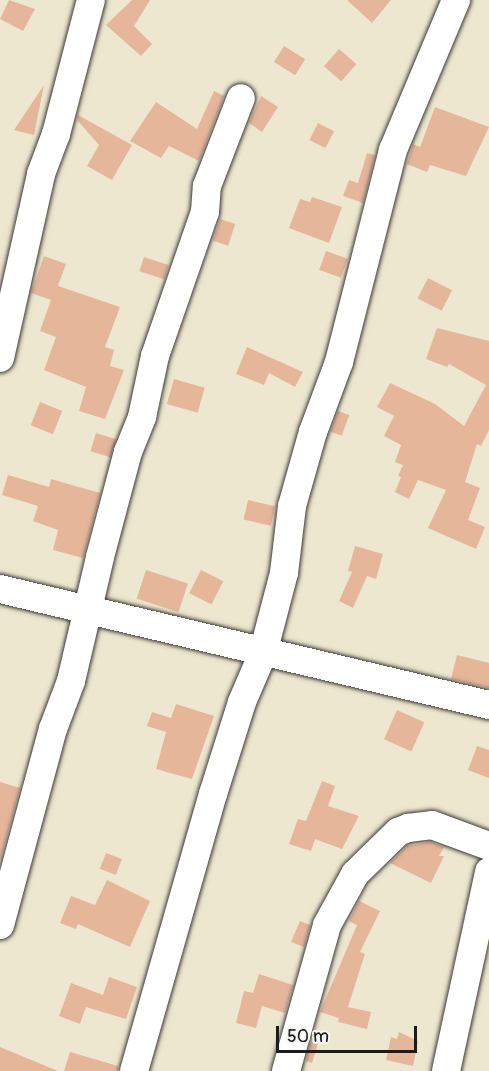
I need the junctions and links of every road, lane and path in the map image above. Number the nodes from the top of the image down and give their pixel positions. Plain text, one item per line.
1 (91, 0) edge
2 (456, 0) edge
3 (241, 98) dead end
4 (0, 358) edge
5 (0, 589) edge
6 (88, 611) junction
7 (263, 653) junction
8 (489, 705) edge
9 (489, 846) edge
10 (489, 872) edge
11 (0, 925) edge
12 (134, 1071) edge
13 (286, 1071) edge
14 (446, 1071) edge

1 - 4 street
2 - 7 street
3 - 6 street
5 - 6 street
6 - 7 street
6 - 11 street
7 - 8 street
7 - 12 street
9 - 13 street
10 - 14 street

